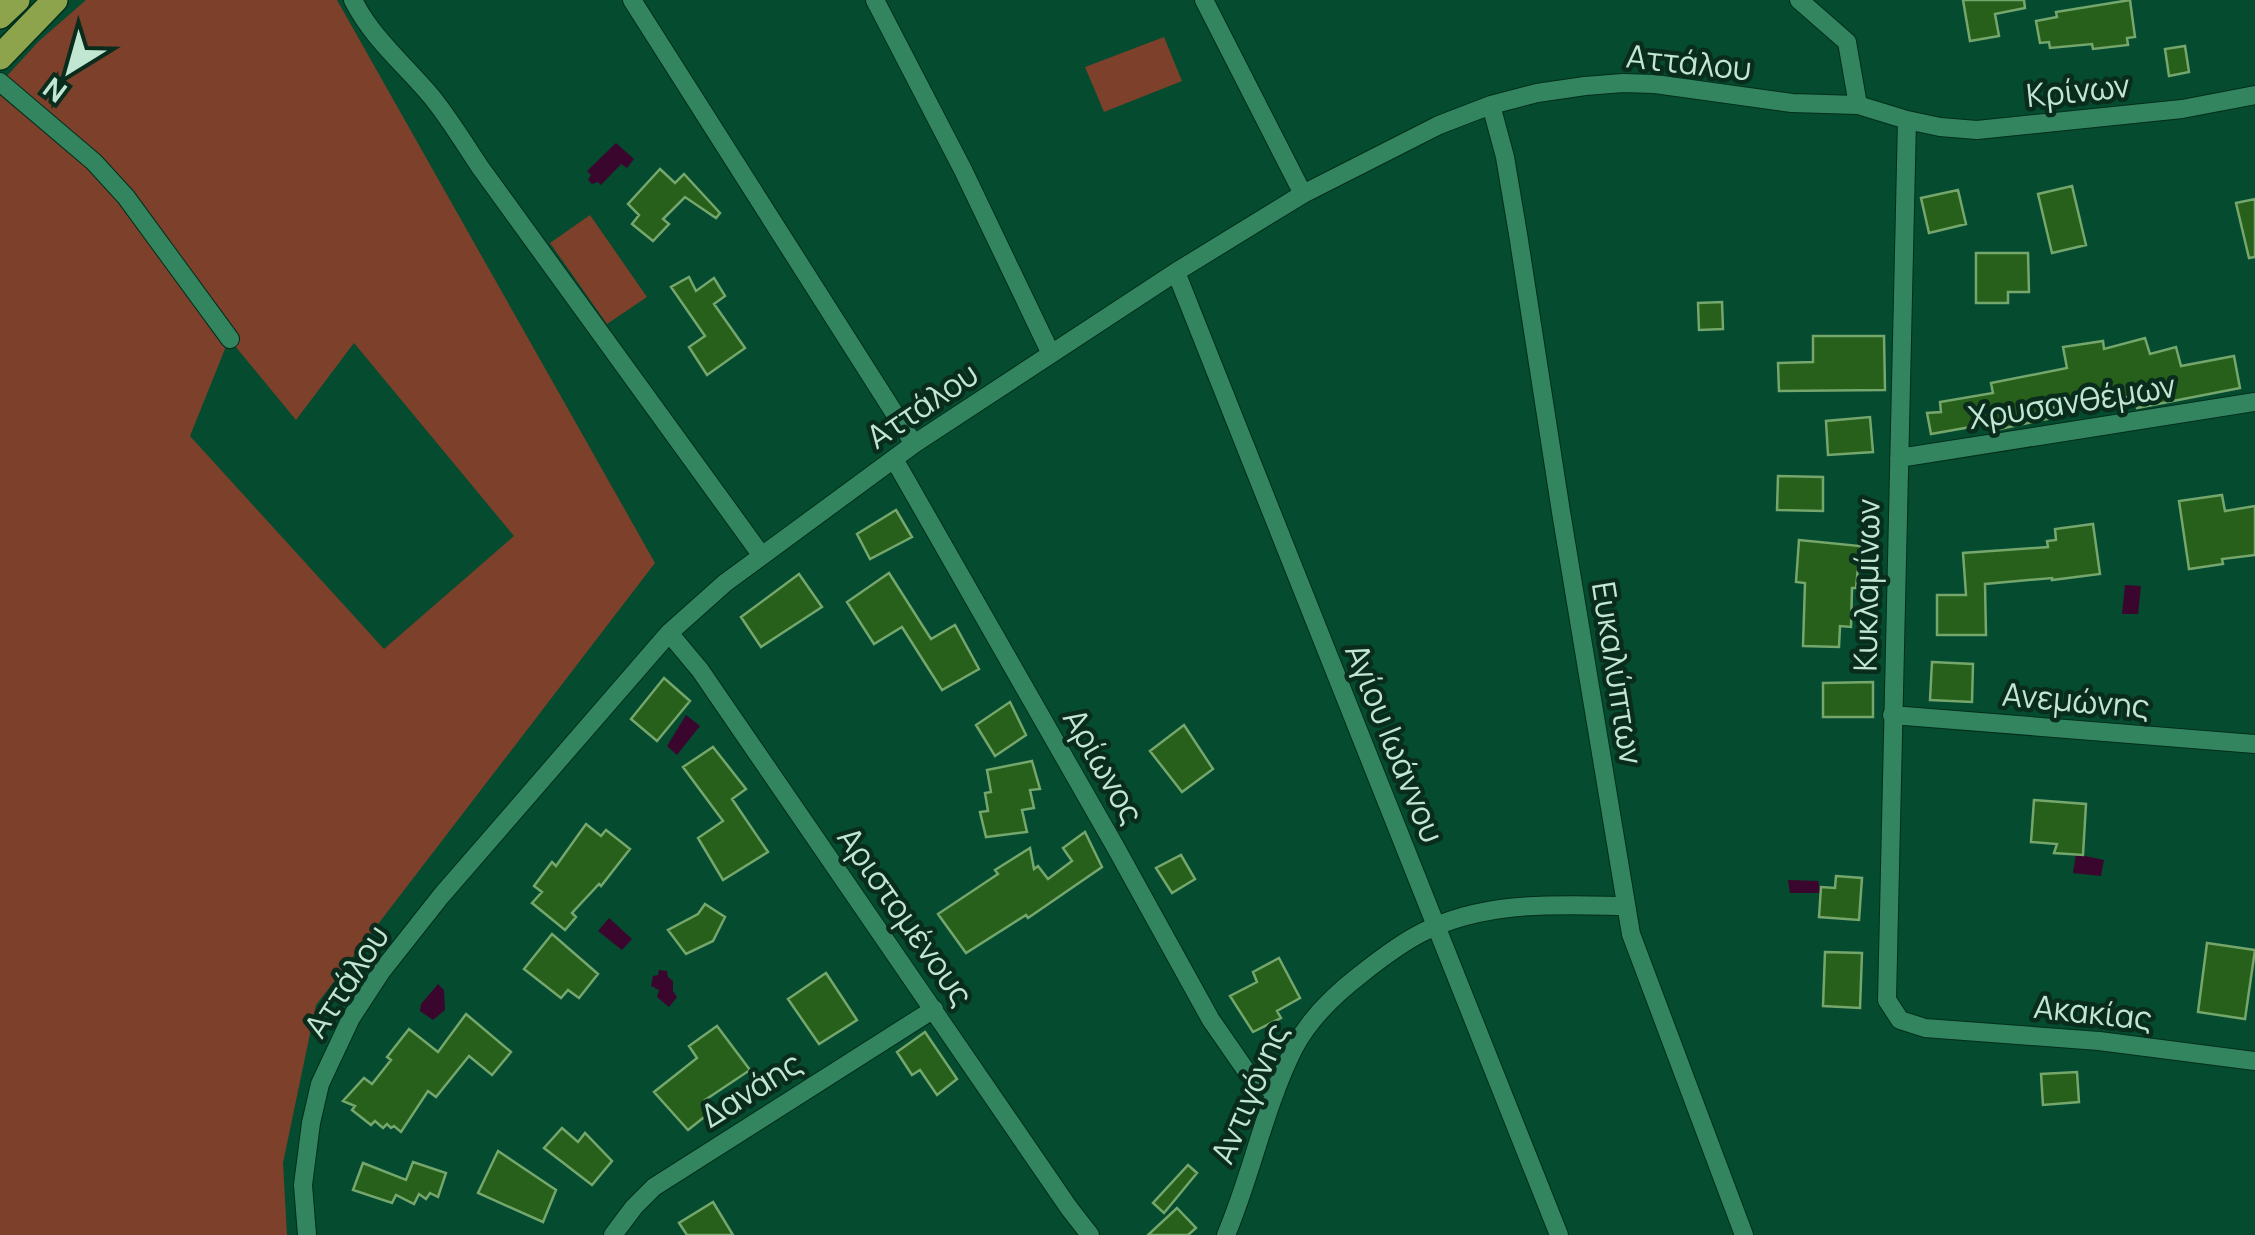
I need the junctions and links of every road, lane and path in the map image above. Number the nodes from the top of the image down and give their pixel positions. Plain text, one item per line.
1 (17, 0) edge
2 (55, 0) edge
3 (353, 0) edge
4 (632, 0) edge
5 (876, 0) edge
6 (1204, 0) edge
7 (1799, 0) edge
8 (0, 16) edge
9 (0, 57) edge
10 (0, 82) edge
11 (2255, 95) edge
12 (1491, 105) junction
13 (1858, 105) junction
14 (1906, 120) junction
15 (1303, 194) junction
16 (1176, 272) junction
17 (230, 339) dead end
18 (1051, 354) junction
19 (2255, 402) edge
20 (914, 444) junction
21 (1899, 458) junction
22 (894, 459) junction
23 (762, 556) junction
24 (669, 634) junction
25 (1892, 715) junction
26 (2255, 744) edge
27 (1626, 906) junction
28 (1435, 926) junction
29 (934, 1009) junction
30 (1925, 1028) joint
31 (2255, 1061) edge
32 (1274, 1093) junction
33 (307, 1235) edge
34 (613, 1235) edge
35 (1090, 1235) edge
36 (1226, 1235) edge
37 (1559, 1235) edge
38 (1744, 1235) edge

1 - 8 main road
2 - 9 main road
3 - 23 street
4 - 20 street
5 - 18 street
6 - 15 street
7 - 13 street
10 - 17 street
11 - 14 street, Κρίνων
12 - 13 street, Αττάλου
12 - 15 street, Αττάλου
12 - 27 street, Ευκαλύπτων
13 - 14 street, Αττάλου
14 - 21 street, Κυκλαμίνων
15 - 16 street, Αττάλου
16 - 18 street, Αττάλου
16 - 28 street, Αγίου Ιωάννου
18 - 20 street, Αττάλου
19 - 21 street, Χρυσανθέμων
20 - 22 street, Αττάλου
21 - 25 street, Κυκλαμίνων
22 - 23 street, Αττάλου
22 - 32 street, Αρίωνος
23 - 24 street, Αττάλου
24 - 29 street, Αριστομένους
24 - 33 street, Αττάλου
25 - 26 street, Ανεμώνης
25 - 30 street, Κυκλαμίνων
27 - 28 street, Αντιγόνης
27 - 38 street, Ευκαλύπτων
28 - 32 street, Αντιγόνης
28 - 37 street, Αγίου Ιωάννου
29 - 34 street, Δανάης
29 - 35 street, Αριστομένους
30 - 31 street, Ακακίας
32 - 36 street, Αντιγόνης

